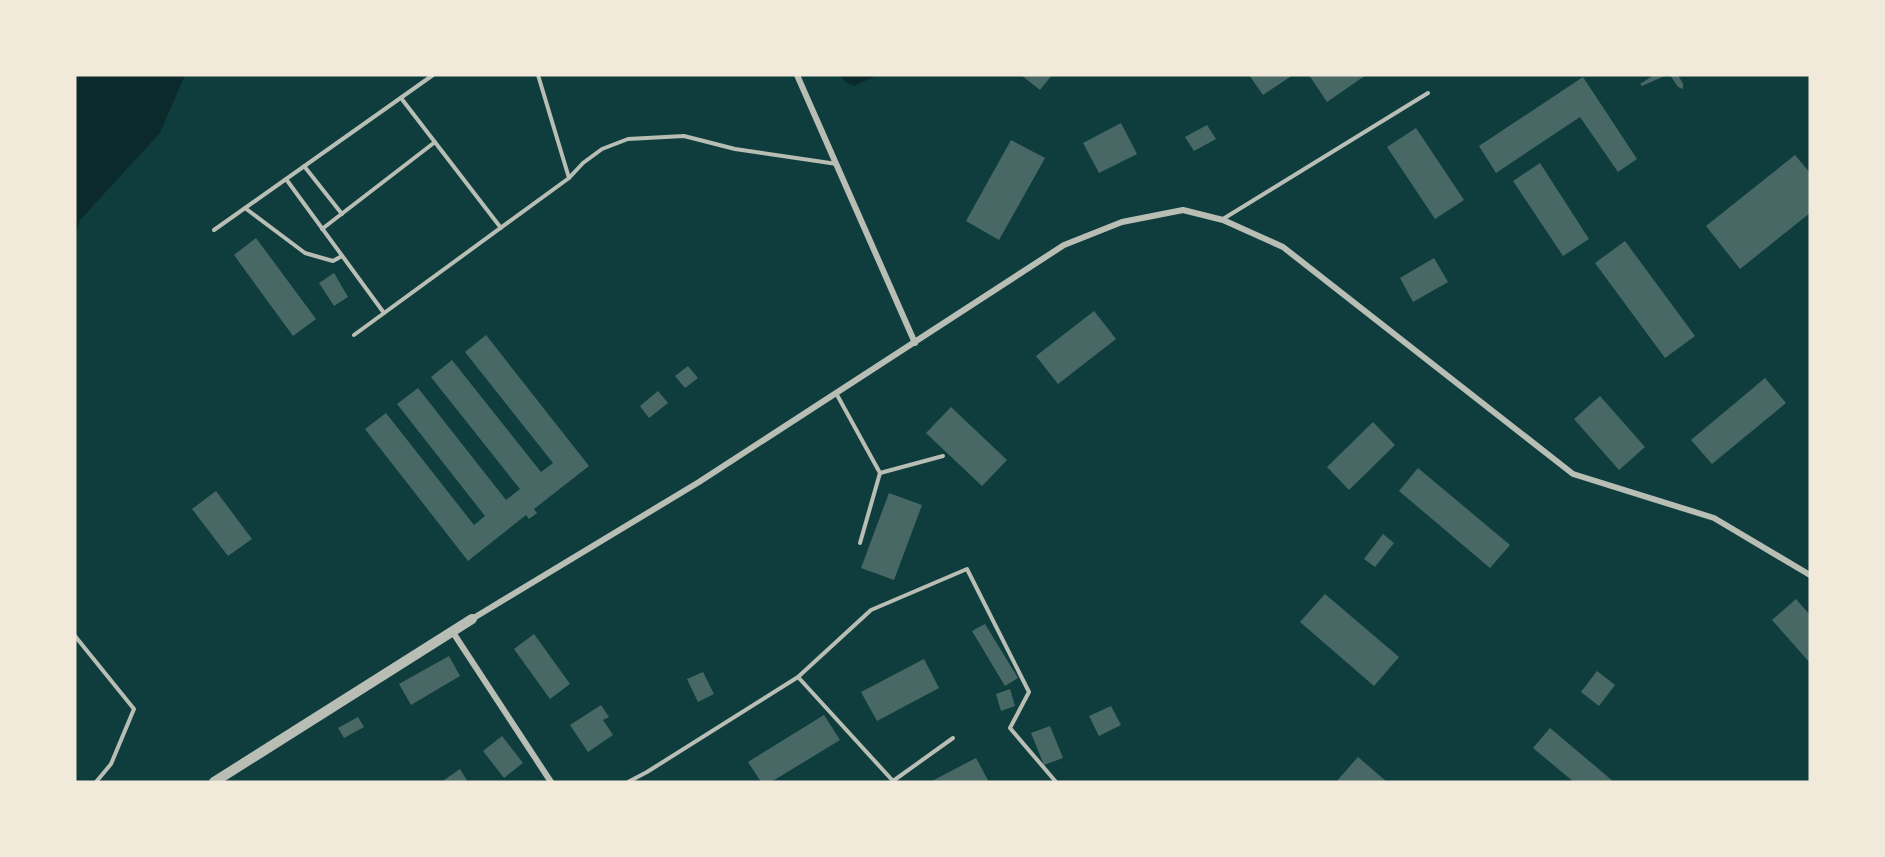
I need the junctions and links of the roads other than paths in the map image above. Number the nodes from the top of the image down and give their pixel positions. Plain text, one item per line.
1 (433, 75) edge
2 (538, 75) edge
3 (797, 75) edge
4 (1428, 93) dead end
5 (401, 98) junction
6 (435, 142) junction
7 (837, 164) junction
8 (304, 166) junction
9 (569, 178) junction
10 (286, 179) junction
11 (245, 208) junction
12 (342, 214) junction
13 (1223, 220) junction
14 (501, 228) junction
15 (322, 229) junction
16 (214, 230) dead end
17 (342, 256) junction
18 (384, 314) junction
19 (354, 335) dead end
20 (915, 343) junction
21 (836, 393) junction
22 (944, 456) dead end
23 (880, 474) junction
24 (860, 543) dead end
25 (1810, 575) edge
26 (472, 619) joint
27 (452, 631) junction
28 (75, 636) edge
29 (798, 677) junction
30 (953, 738) dead end
31 (96, 782) edge
32 (214, 782) edge
33 (551, 782) edge
34 (628, 782) edge
35 (893, 782) edge
36 (1056, 782) edge

1 - 5 lane
2 - 9 lane
3 - 7 street
4 - 13 lane
5 - 6 lane
5 - 8 lane
6 - 12 lane
6 - 14 lane
7 - 9 lane
7 - 20 street
8 - 10 lane
8 - 12 lane
9 - 14 lane
10 - 11 lane
10 - 15 lane
11 - 16 lane
11 - 17 lane
12 - 15 lane
13 - 20 street
13 - 25 street
14 - 18 lane
15 - 17 lane
17 - 18 lane
18 - 19 lane
20 - 21 street
21 - 23 lane
21 - 26 street
22 - 23 lane
23 - 24 lane
26 - 27 street
27 - 32 street
27 - 33 street
28 - 31 lane
29 - 34 lane
29 - 35 lane
29 - 36 lane
30 - 35 lane

